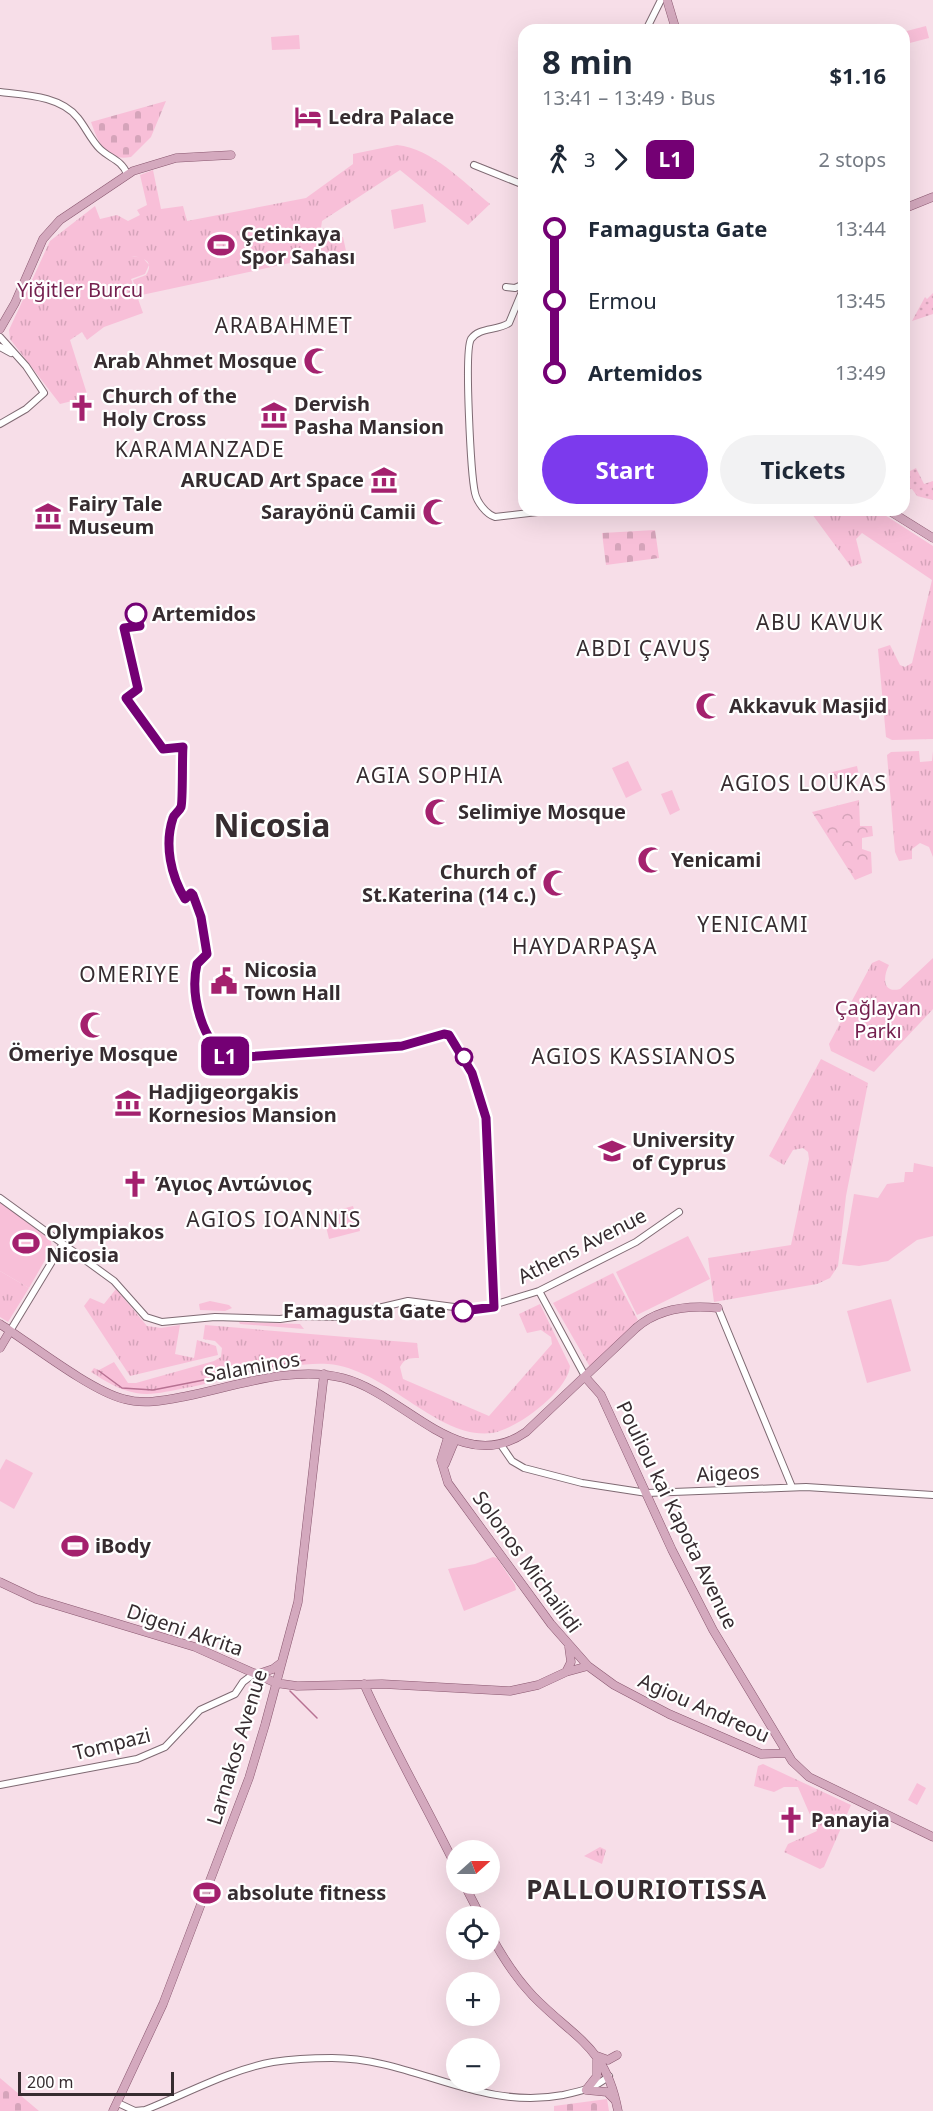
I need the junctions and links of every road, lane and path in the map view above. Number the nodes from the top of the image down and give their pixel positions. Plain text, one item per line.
1 (661, 0) edge
2 (667, 0) edge
3 (649, 24) edge
4 (674, 24) edge
5 (0, 93) edge
6 (231, 155) dead end
7 (474, 165) dead end
8 (127, 174) junction
9 (518, 183) edge
10 (933, 197) edge
11 (910, 206) edge
12 (506, 287) dead end
13 (518, 287) edge
14 (518, 304) edge
15 (2, 325) edge
16 (0, 337) edge
17 (0, 347) edge
18 (14, 354) junction
19 (0, 423) edge
20 (518, 515) edge
21 (898, 516) edge
22 (933, 538) edge
23 (0, 1198) edge
24 (679, 1212) dead end
25 (62, 1245) junction
26 (539, 1291) junction
27 (718, 1308) joint
28 (0, 1324) edge
29 (10, 1331) junction
30 (0, 1348) edge
31 (324, 1374) junction
32 (586, 1378) junction
33 (452, 1439) junction
34 (501, 1445) junction
35 (792, 1487) junction
36 (647, 1493) junction
37 (933, 1495) edge
38 (0, 1581) edge
39 (569, 1647) junction
40 (580, 1659) junction
41 (281, 1663) junction
42 (240, 1665) junction
43 (588, 1666) junction
44 (566, 1672) junction
45 (256, 1674) junction
46 (243, 1682) junction
47 (276, 1683) junction
48 (364, 1684) junction
49 (787, 1753) junction
50 (0, 1785) edge
51 (933, 1837) edge
52 (446, 1846) edge
53 (500, 1949) edge
54 (596, 2055) junction
55 (617, 2055) dead end
56 (609, 2076) junction
57 (586, 2090) junction
58 (616, 2101) junction
59 (116, 2107) edge
60 (618, 2111) edge

1 - 3 street
2 - 4 main road
5 - 8 street
6 - 8 main road
7 - 9 street
8 - 15 main road
10 - 11 main road
12 - 13 street
14 - 20 street
16 - 18 street
17 - 18 street
18 - 19 street
21 - 22 main road
23 - 25 street, Athens Avenue
24 - 26 street, Athens Avenue
25 - 26 street, Athens Avenue
25 - 29 street
26 - 32 street, Pouliou kai Kapota Avenue
27 - 32 main road, Salaminos
27 - 35 street
28 - 29 main road, Salaminos
29 - 30 main road
29 - 31 main road, Salaminos
31 - 33 main road, Salaminos
31 - 41 main road, Larnakos Avenue
32 - 34 main road, Salaminos
32 - 36 main road, Pouliou kai Kapota Avenue
33 - 34 main road, Salaminos
33 - 39 main road, Solonos Michailidi
34 - 36 street, Aigeos
35 - 36 street, Aigeos
35 - 37 street, Aigeos
36 - 49 main road, Pouliou kai Kapota Avenue
38 - 42 main road, Digeni Akrita
39 - 40 main road, Solonos Michailidi
39 - 44 main road
40 - 43 main road, Solonos Michailidi
40 - 44 main road
41 - 45 main road
41 - 47 main road, Larnakos Avenue
42 - 45 main road, Digeni Akrita
42 - 46 street
43 - 44 main road
43 - 49 main road, Agiou Andreou
44 - 48 main road, Digeni Akrita
45 - 46 street, Tompazi
45 - 47 main road, Digeni Akrita
46 - 50 street, Tompazi
47 - 48 main road, Digeni Akrita
47 - 59 main road, Larnakos Avenue
48 - 52 main road
49 - 51 main road, Agiou Andreou
53 - 54 main road
54 - 55 main road
54 - 56 main road
54 - 57 main road
56 - 57 street
56 - 58 main road
57 - 58 main road
57 - 59 street
58 - 60 main road

